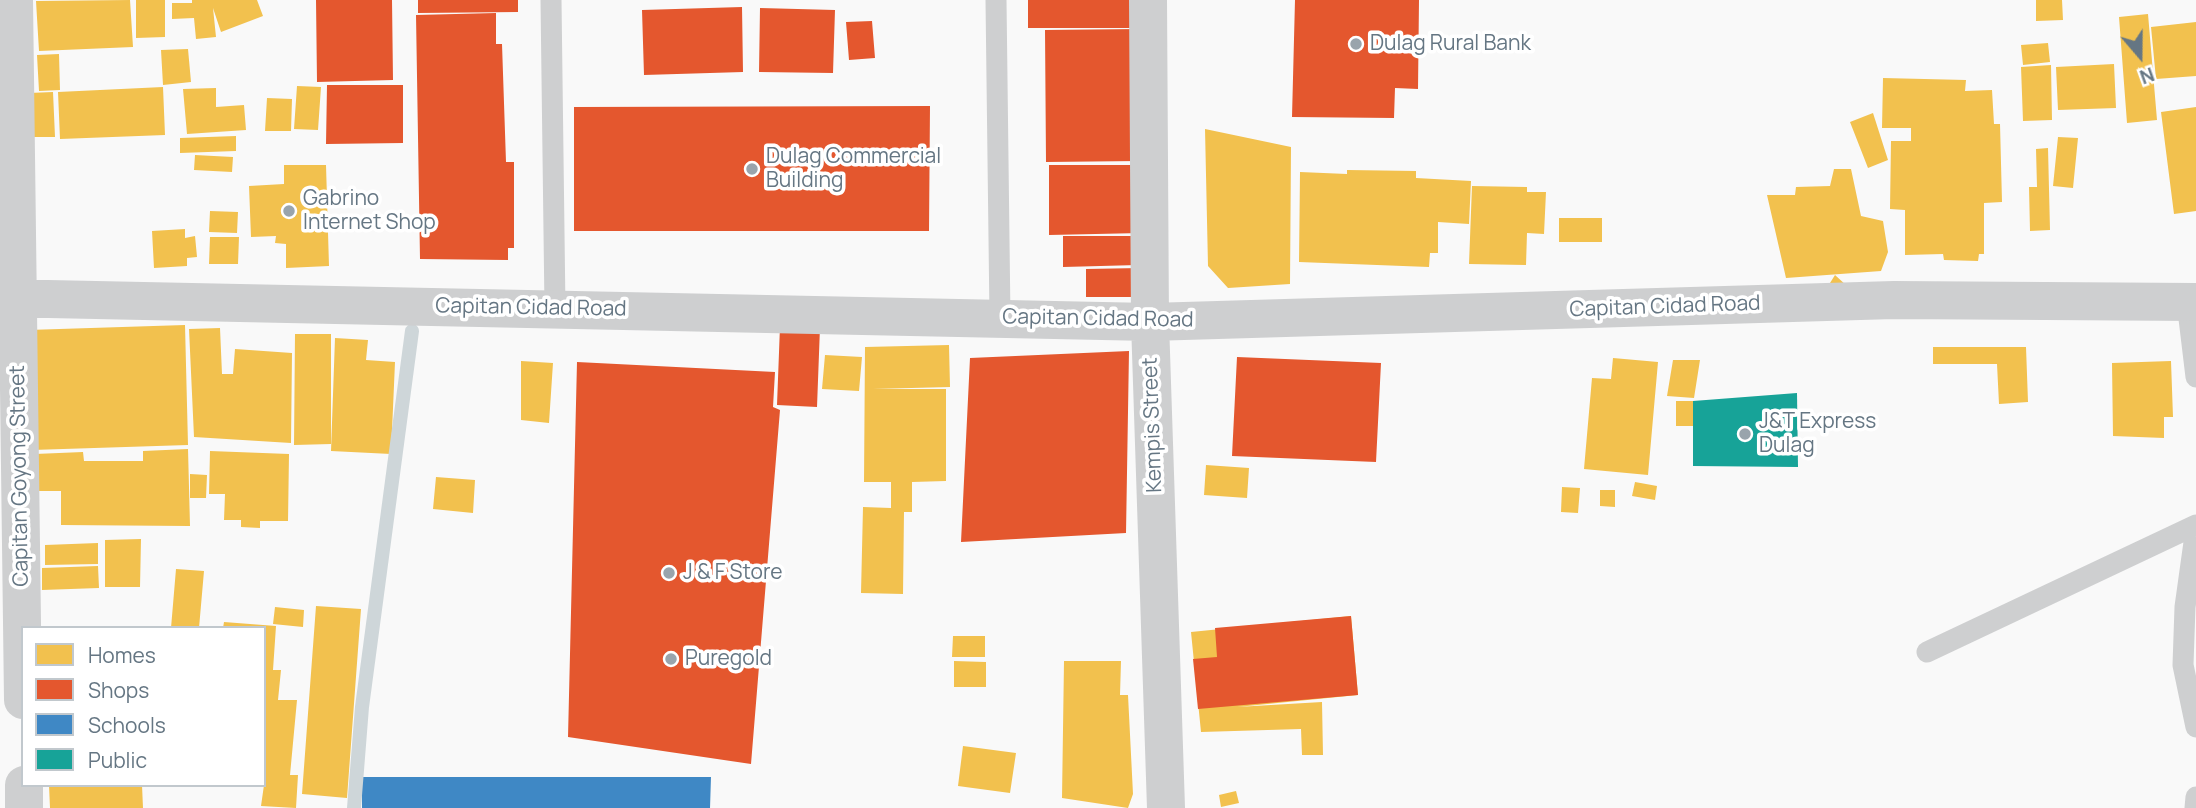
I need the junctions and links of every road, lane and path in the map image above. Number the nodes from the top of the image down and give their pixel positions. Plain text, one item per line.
1 (14, 0) edge
2 (551, 0) edge
3 (996, 0) edge
4 (1148, 0) edge
5 (9, 298) edge
6 (2191, 302) edge
7 (555, 309) junction
8 (1000, 318) junction
9 (1150, 322) junction
10 (2196, 377) edge
11 (2196, 527) edge
12 (21, 643) edge
13 (1927, 652) dead end
14 (2196, 727) edge
15 (24, 787) edge
16 (2196, 797) edge
17 (24, 808) edge
18 (1166, 808) edge
19 (2195, 808) edge

1 - 5 street, Capitan Goyong Street
2 - 7 lane
3 - 8 lane
4 - 9 street, Kempis Street
5 - 7 street, Capitan Cidad Road
5 - 12 street, Capitan Goyong Street
6 - 9 street, Capitan Cidad Road
6 - 10 lane
7 - 8 street, Capitan Cidad Road
8 - 9 street, Capitan Cidad Road
9 - 18 street, Kempis Street
11 - 13 lane
11 - 14 lane
15 - 17 street
16 - 19 lane

